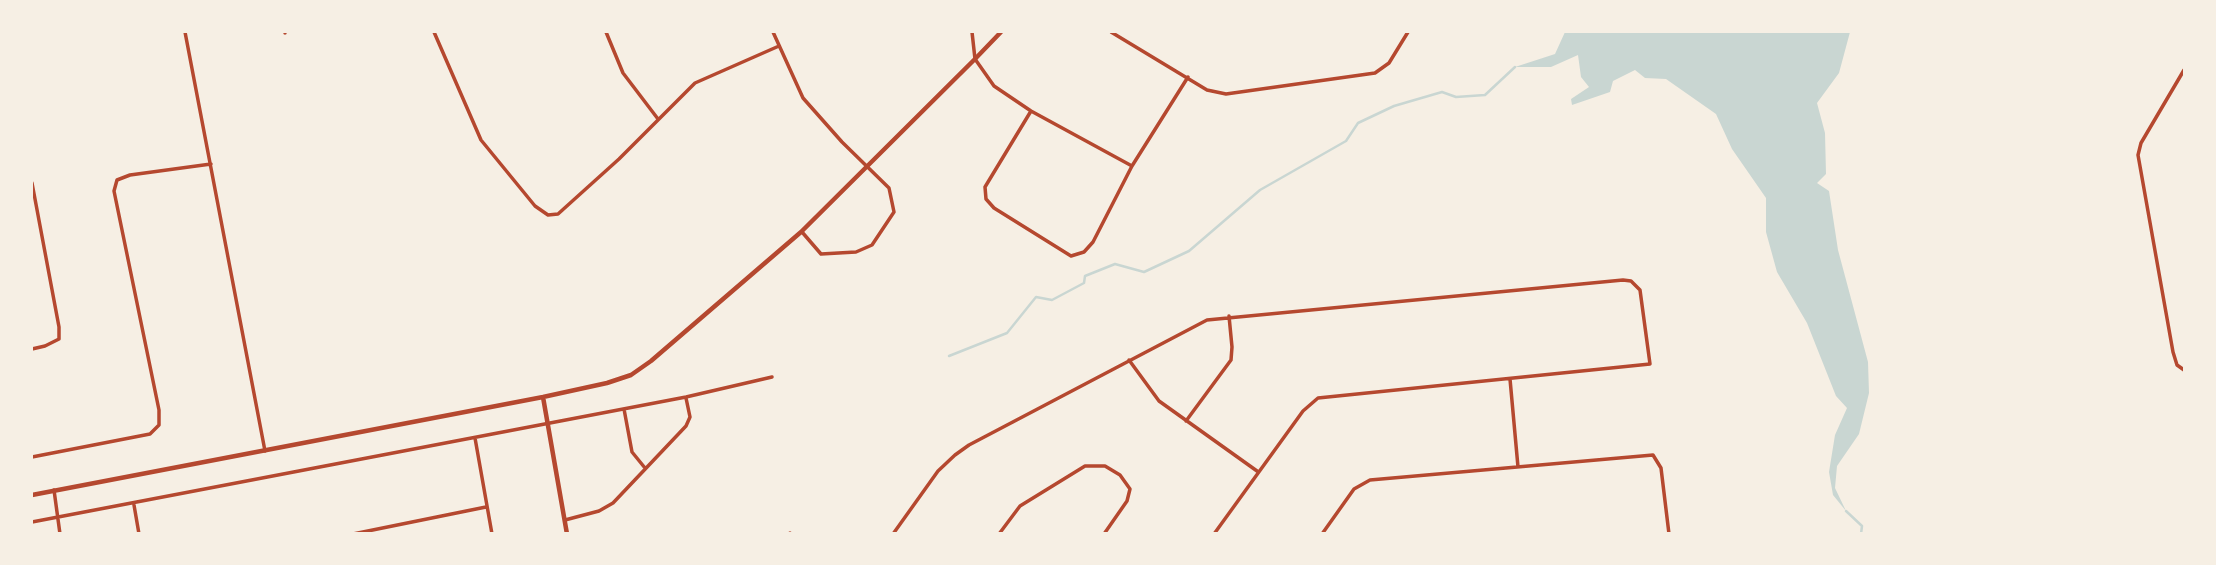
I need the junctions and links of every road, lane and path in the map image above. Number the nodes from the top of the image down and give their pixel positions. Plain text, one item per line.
1 (185, 32) edge
2 (434, 32) edge
3 (606, 32) edge
4 (773, 32) edge
5 (972, 32) edge
6 (1001, 32) edge
7 (1111, 32) edge
8 (1408, 32) edge
9 (779, 46) junction
10 (975, 60) junction
11 (2185, 70) edge
12 (1188, 77) junction
13 (1031, 111) junction
14 (658, 120) junction
15 (211, 164) junction
16 (868, 165) junction
17 (1132, 166) junction
18 (32, 183) edge
19 (801, 232) junction
20 (1229, 316) junction
21 (32, 349) edge
22 (1129, 360) junction
23 (2185, 370) edge
24 (772, 377) dead end
25 (1510, 379) junction
26 (543, 397) junction
27 (686, 397) junction
28 (624, 409) junction
29 (1186, 421) junction
30 (548, 424) junction
31 (475, 438) junction
32 (265, 451) junction
33 (32, 457) edge
34 (1518, 467) junction
35 (645, 468) junction
36 (1258, 471) junction
37 (54, 491) junction
38 (32, 495) edge
39 (134, 505) junction
40 (486, 507) junction
41 (57, 517) junction
42 (565, 520) junction
43 (32, 522) edge
44 (60, 534) edge
45 (139, 534) edge
46 (353, 534) edge
47 (492, 534) edge
48 (567, 534) edge
49 (893, 534) edge
50 (999, 534) edge
51 (1104, 534) edge
52 (1214, 534) edge
53 (1322, 534) edge
54 (1669, 534) edge

1 - 15 street
2 - 14 street
3 - 14 street
4 - 9 street
5 - 10 street
6 - 10 street
7 - 12 street
8 - 12 street
9 - 14 street
9 - 16 street
10 - 13 street
10 - 16 street
11 - 23 street
12 - 17 street
13 - 17 street
13 - 17 street
15 - 32 street
15 - 33 street
16 - 19 street
16 - 19 street
18 - 21 street
19 - 26 street
20 - 22 street
20 - 25 street
20 - 29 street
22 - 29 street
22 - 49 street
24 - 27 street
25 - 34 street
25 - 36 street
26 - 30 street
26 - 32 street
27 - 28 street
27 - 35 street
28 - 30 street
28 - 35 street
29 - 36 street
30 - 31 street
30 - 42 street
31 - 39 street
31 - 40 street
32 - 37 street
34 - 53 street
34 - 54 street
35 - 42 street
36 - 52 street
37 - 38 street
37 - 41 street
39 - 41 street
39 - 45 street
40 - 46 street
40 - 47 street
41 - 43 street
41 - 44 street
42 - 48 street
50 - 51 street

